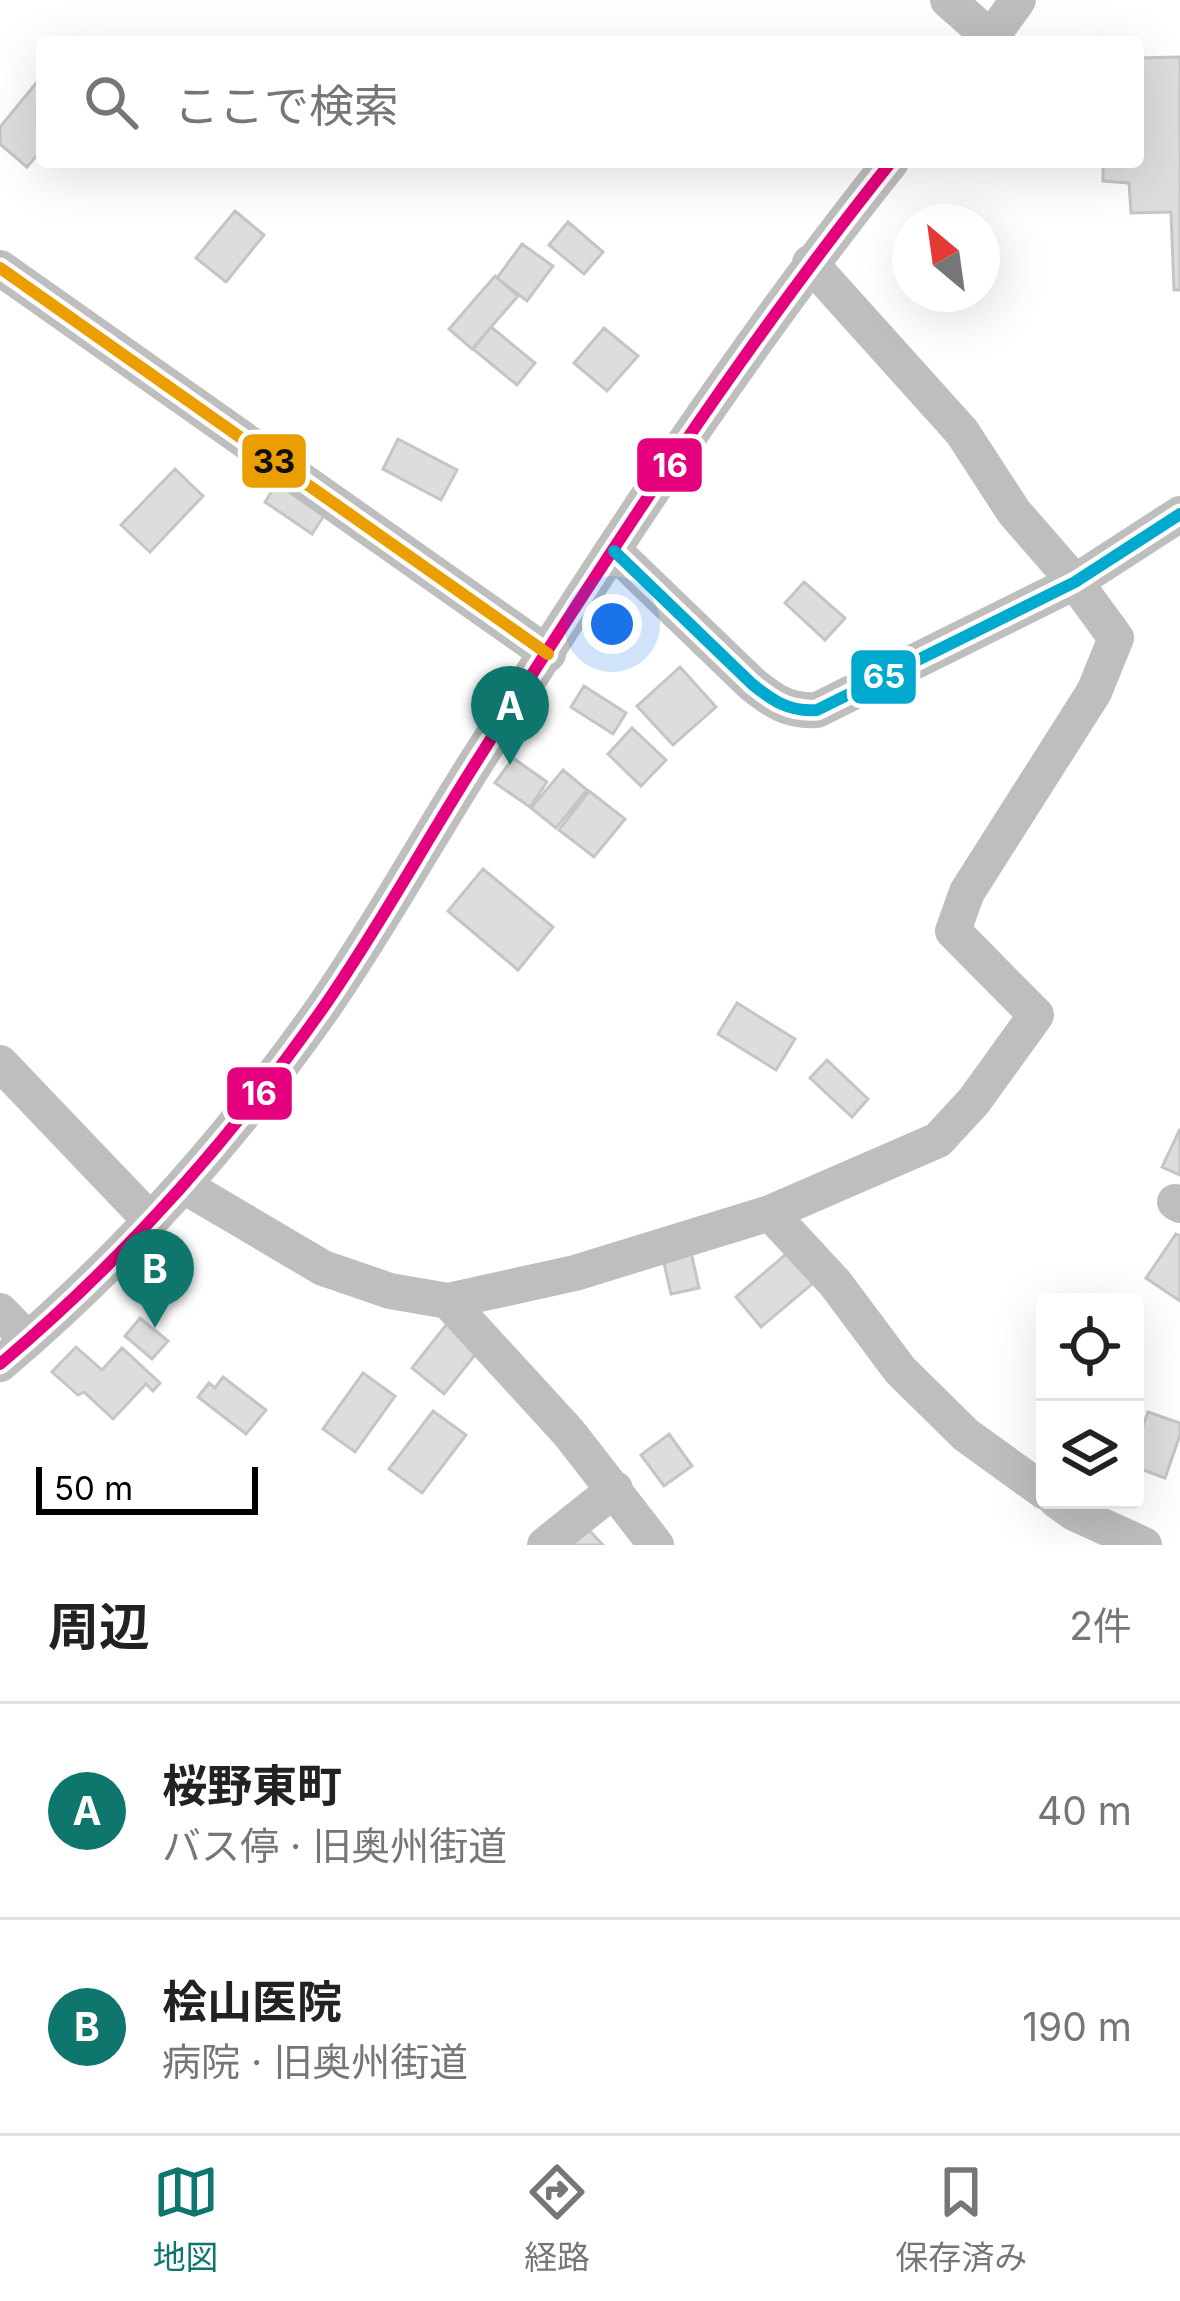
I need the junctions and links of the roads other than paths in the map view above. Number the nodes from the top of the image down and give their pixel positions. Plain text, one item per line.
1 (948, 0) edge
2 (1018, 0) edge
3 (985, 36) edge
4 (992, 36) edge
5 (886, 168) edge
6 (811, 263) junction
7 (0, 268) edge
8 (1180, 514) edge
9 (614, 551) junction
10 (1075, 582) junction
11 (548, 654) junction
12 (0, 1064) edge
13 (184, 1186) junction
14 (770, 1213) junction
15 (150, 1220) junction
16 (448, 1300) junction
17 (0, 1311) edge
18 (28, 1340) junction
19 (0, 1364) edge
20 (1036, 1486) edge
21 (615, 1489) junction
22 (1067, 1509) edge
23 (545, 1545) edge
24 (656, 1545) edge
25 (1144, 1545) edge

1 - 3 street
2 - 4 street
5 - 6 street
6 - 9 street
6 - 10 street
7 - 11 street
8 - 10 street
9 - 10 street
9 - 11 street
10 - 14 street
11 - 13 street
12 - 15 street
13 - 15 street
13 - 16 street
14 - 16 street
14 - 20 street
15 - 18 street
16 - 21 street
17 - 18 street
18 - 19 street
21 - 23 street
21 - 24 street
22 - 25 street

